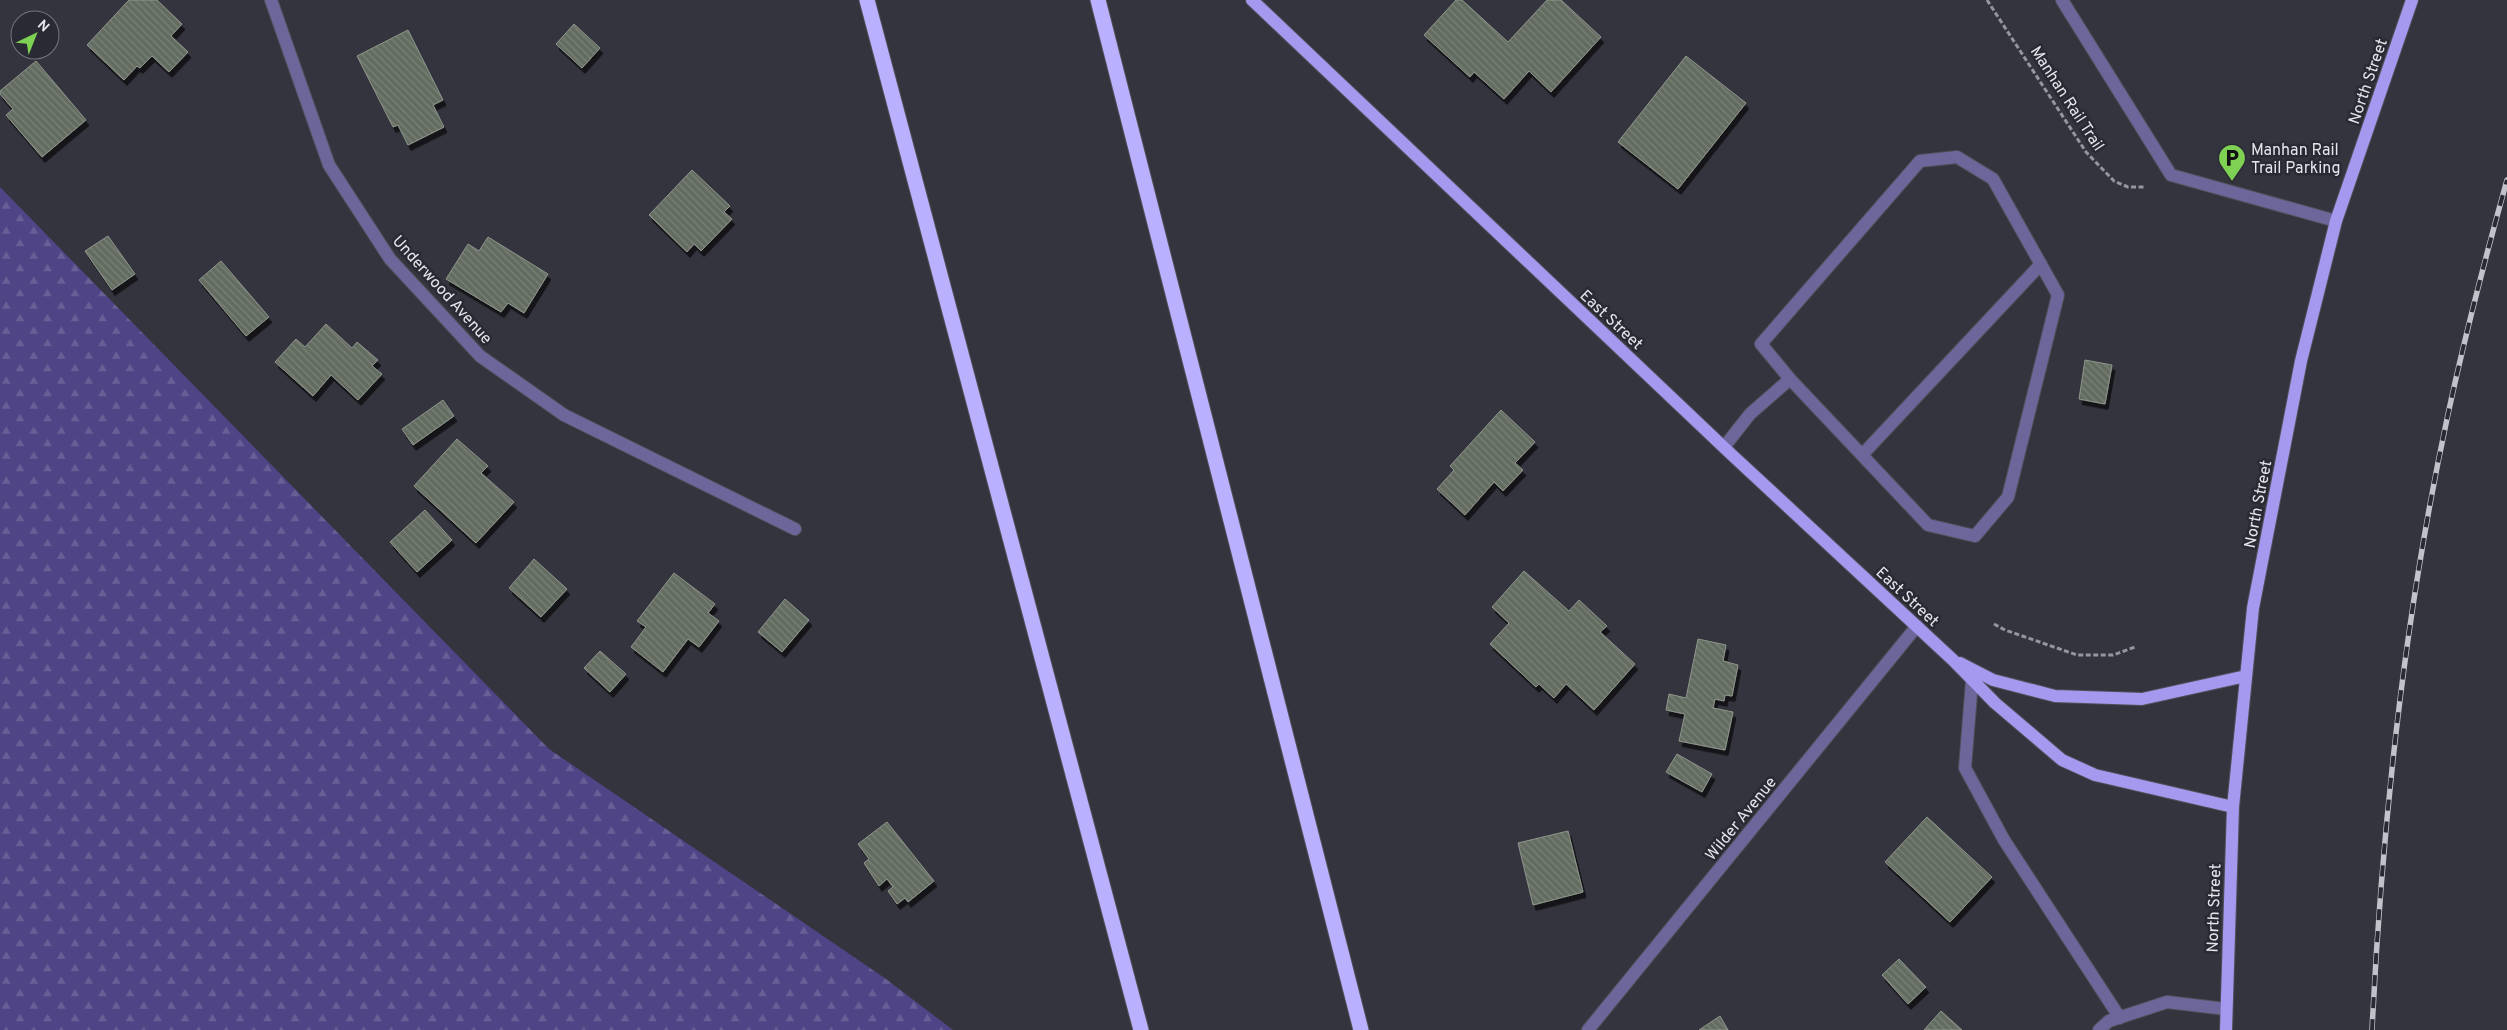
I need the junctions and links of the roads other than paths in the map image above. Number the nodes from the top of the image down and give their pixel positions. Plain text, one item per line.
1 (271, 0) edge
2 (867, 0) edge
3 (1098, 0) edge
4 (1252, 0) edge
5 (2062, 0) edge
6 (2412, 0) edge
7 (2336, 221) junction
8 (2041, 264) junction
9 (1790, 379) junction
10 (1724, 447) junction
11 (1862, 455) junction
12 (795, 529) dead end
13 (1917, 626) junction
14 (1953, 660) junction
15 (2246, 676) junction
16 (1972, 681) junction
17 (2233, 807) junction
18 (2226, 1009) junction
19 (2120, 1018) junction
20 (1141, 1030) edge
21 (1361, 1030) edge
22 (1588, 1030) edge
23 (2099, 1030) edge
24 (2226, 1030) edge

1 - 12 street, Underwood Avenue
2 - 20 highway
3 - 21 highway
4 - 10 main road, East Street
5 - 7 street
6 - 7 main road, North Street
7 - 15 main road, North Street
8 - 9 street
8 - 11 street
8 - 11 street
9 - 10 street
9 - 11 street
10 - 13 main road, East Street
13 - 14 main road, East Street
13 - 22 street, Wilder Avenue
14 - 15 main road, East Street
14 - 16 main road, East Street
15 - 17 main road, North Street
16 - 17 main road, East Street
16 - 19 street
17 - 18 main road, North Street
18 - 19 street
18 - 24 main road, North Street
19 - 23 street

